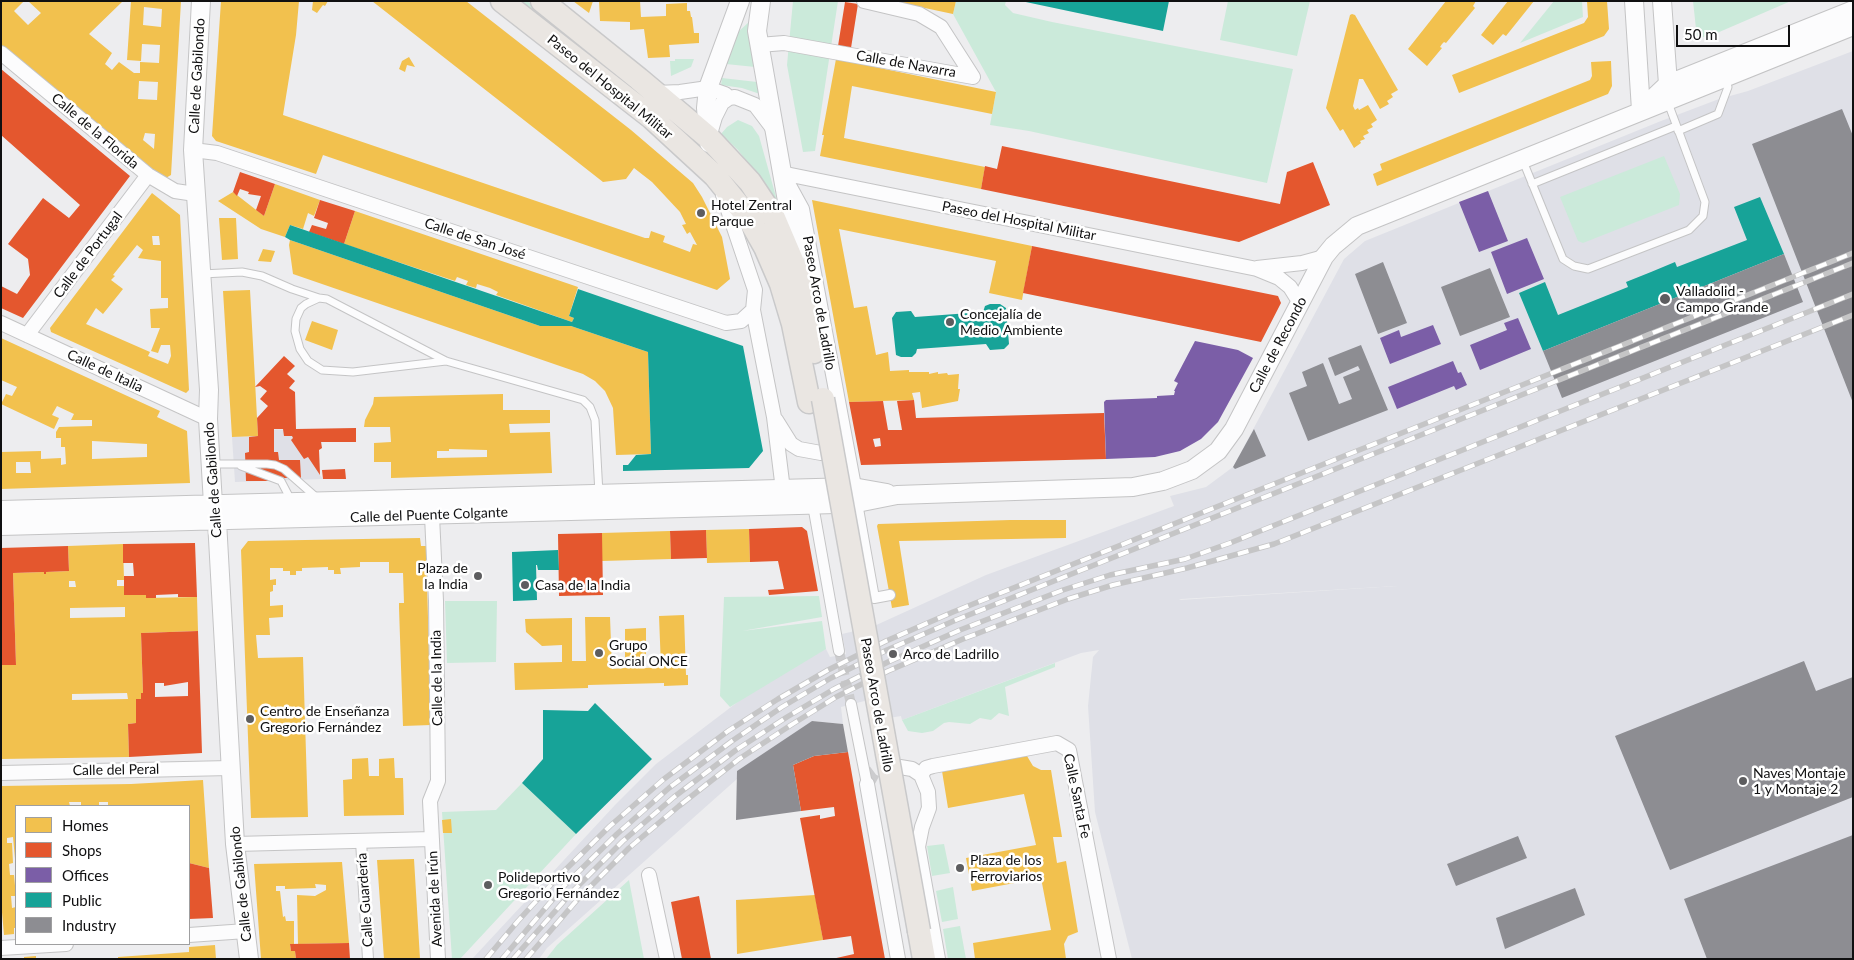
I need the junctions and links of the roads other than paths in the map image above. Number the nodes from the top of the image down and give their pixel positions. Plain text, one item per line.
1 (201, 1) edge
2 (502, 1) edge
3 (740, 1) edge
4 (761, 1) edge
5 (864, 1) edge
6 (1634, 1) edge
7 (1662, 1) edge
8 (549, 3) edge
9 (1849, 12) edge
10 (1826, 21) junction
11 (759, 45) junction
12 (1, 53) edge
13 (1724, 78) junction
14 (708, 88) junction
15 (1667, 92) junction
16 (656, 93) junction
17 (729, 98) junction
18 (1641, 110) junction
19 (1677, 129) junction
20 (774, 130) junction
21 (709, 138) junction
22 (193, 150) junction
23 (1522, 158) junction
24 (781, 173) junction
25 (148, 175) junction
26 (715, 176) junction
27 (1532, 184) junction
28 (195, 194) junction
29 (1324, 257) junction
30 (1256, 268) junction
31 (797, 272) junction
32 (201, 274) junction
33 (319, 298) junction
34 (1300, 303) junction
35 (753, 310) junction
36 (1, 323) edge
37 (27, 335) junction
38 (446, 361) junction
39 (816, 401) junction
40 (774, 417) junction
41 (208, 419) junction
42 (844, 437) junction
43 (211, 464) junction
44 (234, 464) junction
45 (599, 494) junction
46 (855, 495) junction
47 (784, 498) junction
48 (322, 501) junction
49 (292, 502) junction
50 (813, 505) junction
51 (1, 510) edge
52 (215, 512) junction
53 (432, 516) junction
54 (1, 526) edge
55 (890, 595) dead end
56 (839, 651) tunnel mouth
57 (852, 704) tunnel mouth
58 (900, 767) tunnel mouth
59 (230, 768) junction
60 (1, 773) edge
61 (921, 775) junction
62 (867, 784) joint
63 (432, 839) junction
64 (361, 841) junction
65 (235, 844) junction
66 (649, 875) dead end
67 (246, 931) junction
68 (913, 933) junction
69 (190, 935) edge
70 (50, 945) edge
71 (1, 948) edge
72 (248, 959) edge
73 (368, 959) edge
74 (438, 959) edge
75 (667, 959) edge
76 (898, 959) edge
77 (910, 959) edge
78 (924, 959) edge
79 (938, 959) edge
80 (1109, 959) edge

1 - 22 street, Calle de Gabilondo
2 - 26 main road, Paseo del Hospital Militar
3 - 14 street, Paseo Arco de Ladrillo
4 - 11 street, Paseo Arco de Ladrillo
5 - 11 street, Calle de Navarra
6 - 18 street
7 - 15 street
8 - 16 main road, Paseo del Hospital Militar
9 - 10 street, Calle de Recondo
9 - 13 street, Calle de Recondo
10 - 13 lane, Calle de Recondo
10 - 15 street, Calle de Recondo
11 - 20 street, Paseo Arco de Ladrillo
12 - 25 street, Calle de la Florida
13 - 15 street, Calle de Recondo
13 - 19 lane
14 - 16 street, Paseo del Hospital Militar
14 - 17 street
14 - 21 street, Paseo Arco de Ladrillo
15 - 18 street, Calle de Recondo
15 - 19 lane
16 - 21 main road, Paseo del Hospital Militar
17 - 20 street, Paseo Arco de Ladrillo
17 - 21 street, Paseo Arco de Ladrillo
18 - 23 street, Calle de Recondo
19 - 27 lane
19 - 27 lane
20 - 24 street, Paseo Arco de Ladrillo
21 - 26 street, Paseo Arco de Ladrillo
21 - 31 main road, Paseo Arco de Ladrillo
22 - 28 street, Calle de Gabilondo
22 - 35 street, Calle de San José
23 - 27 lane
23 - 29 street, Calle de Recondo
24 - 30 street, Paseo del Hospital Militar
24 - 31 street, Paseo Arco de Ladrillo
24 - 42 street, Paseo Arco de Ladrillo
25 - 28 street, Calle de la Florida
25 - 37 street, Calle de Portugal
26 - 35 street, Paseo Arco de Ladrillo
26 - 39 main road, Paseo Arco de Ladrillo
28 - 32 street, Calle de Gabilondo
29 - 30 street, Paseo del Hospital Militar
29 - 34 street, Calle de Recondo
30 - 34 street, Paseo del Hospital Militar
31 - 39 main road, Paseo Arco de Ladrillo
32 - 33 lane
32 - 41 street, Calle de Gabilondo
33 - 38 lane
33 - 38 lane
34 - 46 street, Calle de Recondo
35 - 40 street, Paseo Arco de Ladrillo
36 - 37 street, Calle de Italia
37 - 41 street, Calle de Italia
38 - 45 lane
39 - 68 main road, Paseo Arco de Ladrillo
40 - 42 street, Paseo Arco de Ladrillo
40 - 47 street, Paseo Arco de Ladrillo
41 - 43 street, Calle de Gabilondo
42 - 46 street, Paseo Arco de Ladrillo
43 - 44 lane
43 - 52 street, Calle de Gabilondo
44 - 48 lane
44 - 49 lane
45 - 47 street, Calle del Puente Colgante
45 - 48 street, Calle del Puente Colgante
46 - 47 street, Calle del Puente Colgante
46 - 50 street, Calle del Puente Colgante
46 - 55 street, Paseo Arco de Ladrillo
47 - 50 street, Calle del Puente Colgante
47 - 53 street, Calle del Puente Colgante
48 - 49 street, Calle del Puente Colgante
49 - 52 street, Calle del Puente Colgante
50 - 56 street, Paseo Arco de Ladrillo
51 - 52 street, Calle del Puente Colgante
52 - 53 street, Calle del Puente Colgante
52 - 54 street, Calle del Puente Colgante
52 - 59 street, Calle de Gabilondo
53 - 63 street, Calle de la India
57 - 62 street, Paseo Arco de Ladrillo
58 - 61 street
59 - 60 street, Calle del Peral
59 - 65 street, Calle de Gabilondo
61 - 79 street
61 - 80 street, Calle Santa Fe
62 - 76 street, Paseo Arco de Ladrillo
63 - 64 street, Calle Guardería
63 - 74 street, Avenida de Irún
64 - 65 street, Calle Guardería
64 - 73 street, Calle Guardería
65 - 67 street, Calle de Gabilondo
66 - 75 street
67 - 69 street
67 - 72 street, Calle de Gabilondo
68 - 77 main road, Paseo Arco de Ladrillo
68 - 78 main road, Paseo Arco de Ladrillo
70 - 71 street

